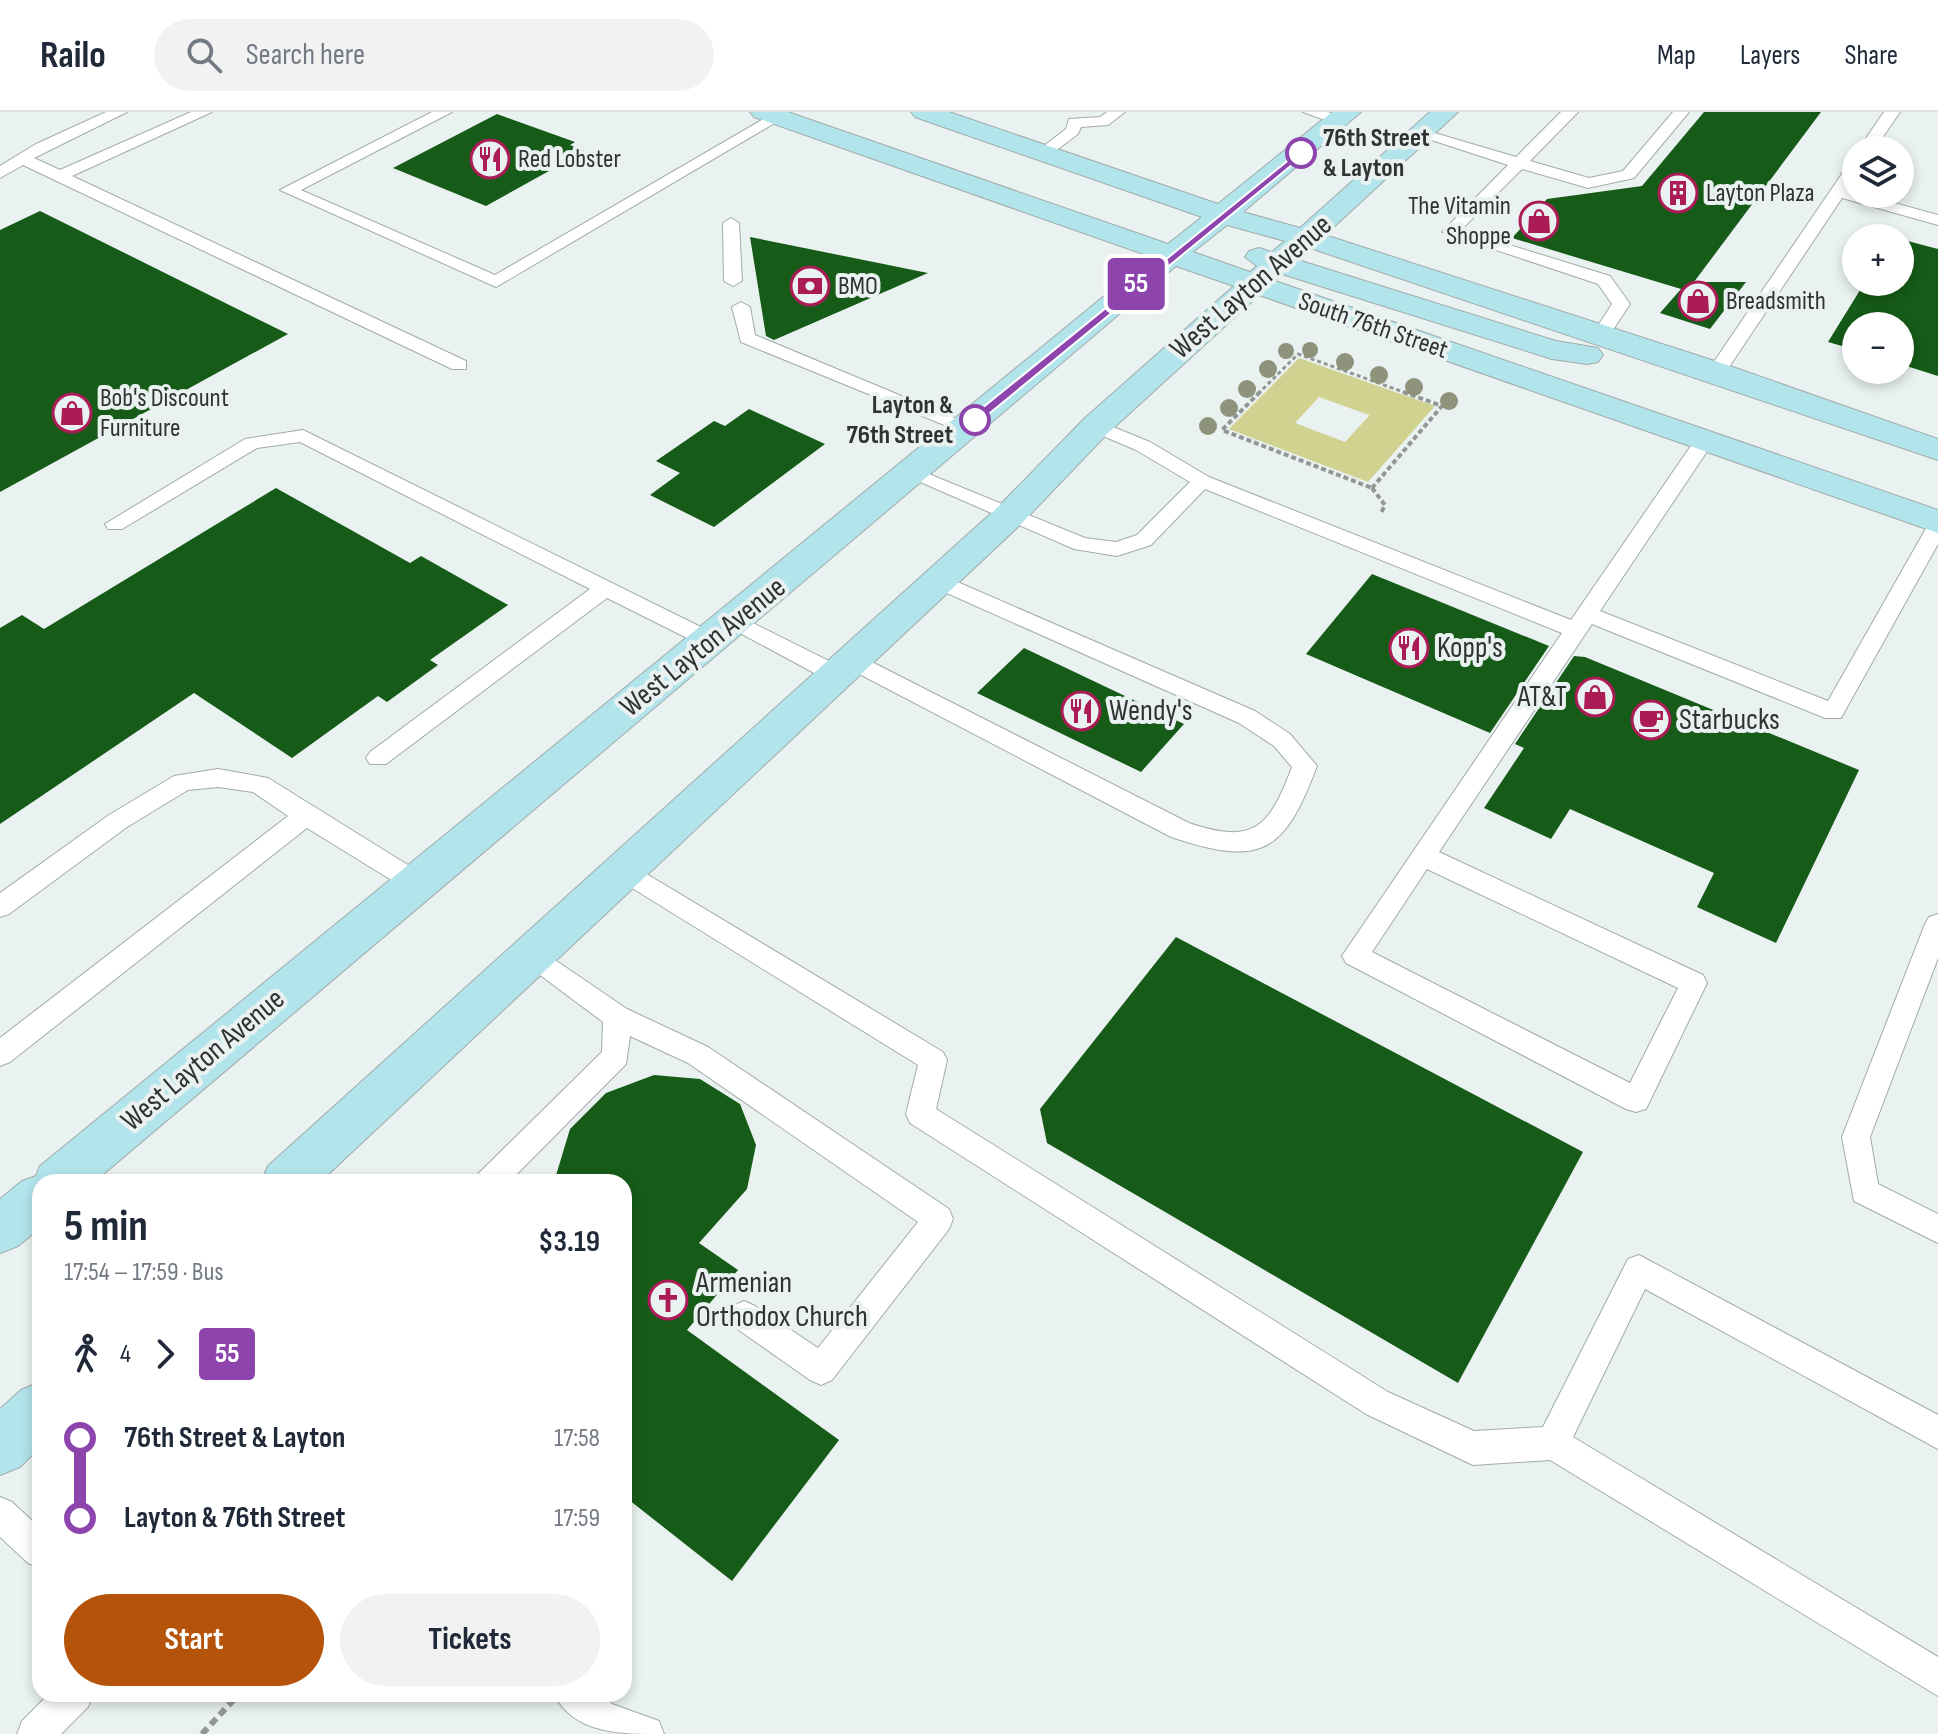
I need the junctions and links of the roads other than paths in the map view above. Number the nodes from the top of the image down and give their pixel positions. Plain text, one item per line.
1 (119, 112) edge
2 (204, 112) edge
3 (444, 112) edge
4 (1117, 112) edge
5 (1311, 112) edge
6 (1445, 112) edge
7 (1570, 112) edge
8 (1681, 112) edge
9 (1892, 112) edge
10 (770, 114) edge
11 (1344, 116) edge
12 (1073, 117) edge
13 (906, 119) edge
14 (1421, 134) junction
15 (1876, 136) edge
16 (869, 149) junction
17 (1044, 152) junction
18 (23, 159) junction
19 (1519, 163) junction
20 (0, 173) edge
21 (60, 176) junction
22 (1842, 186) edge
23 (1838, 192) junction
24 (1938, 220) edge
25 (731, 223) dead end
26 (1200, 234) junction
27 (1305, 239) junction
28 (1278, 261) junction
29 (733, 281) dead end
30 (1251, 283) junction
31 (741, 307) dead end
32 (1601, 335) junction
33 (459, 365) dead end
34 (1716, 372) junction
35 (1096, 426) junction
36 (966, 427) junction
37 (1704, 441) junction
38 (1938, 450) edge
39 (912, 474) junction
40 (1202, 481) junction
41 (1009, 516) junction
42 (115, 524) dead end
43 (1938, 524) edge
44 (939, 581) junction
45 (605, 589) junction
46 (1582, 622) junction
47 (723, 631) junction
48 (844, 668) junction
49 (378, 758) dead end
50 (306, 816) junction
51 (1423, 856) junction
52 (625, 871) junction
53 (415, 882) junction
54 (0, 907) edge
55 (1938, 924) edge
56 (533, 956) junction
57 (617, 1017) junction
58 (0, 1054) edge
59 (68, 1174) edge
60 (295, 1174) edge
61 (497, 1174) edge
62 (32, 1204) edge
63 (1938, 1229) edge
64 (0, 1230) edge
65 (744, 1316) dead end
66 (32, 1417) edge
67 (1938, 1433) edge
68 (1553, 1443) junction
69 (0, 1447) edge
70 (0, 1514) edge
71 (32, 1544) edge
72 (1938, 1678) edge
73 (67, 1702) edge
74 (581, 1702) edge
75 (35, 1734) edge
76 (646, 1734) edge

1 - 18 lane
2 - 21 lane
3 - 10 lane
4 - 12 lane
5 - 11 lane
6 - 14 main road, West Layton Avenue
7 - 19 lane
8 - 19 lane
9 - 15 lane
10 - 16 main road, South 76th Street
11 - 26 main road, West Layton Avenue
12 - 17 lane
13 - 16 main road
13 - 17 main road, South 76th Street
14 - 19 lane
14 - 27 main road, West Layton Avenue
16 - 26 main road, South 76th Street
16 - 26 main road
17 - 26 main road, South 76th Street
18 - 20 lane
18 - 21 lane
19 - 32 lane
21 - 33 lane
22 - 23 lane
23 - 24 lane
23 - 34 lane
25 - 29 lane
26 - 27 main road
26 - 28 main road
26 - 30 main road, South 76th Street
26 - 36 main road, West Layton Avenue
27 - 28 main road, West Layton Avenue
27 - 32 main road
28 - 30 main road, West Layton Avenue
28 - 34 main road
30 - 35 main road, West Layton Avenue
30 - 37 main road, South 76th Street
31 - 36 lane
32 - 34 main road
34 - 38 main road
35 - 40 lane
35 - 41 main road, West Layton Avenue
36 - 39 main road, West Layton Avenue
37 - 43 main road, South 76th Street
37 - 46 lane
39 - 41 lane
39 - 47 main road, West Layton Avenue
40 - 41 lane
40 - 46 lane
41 - 44 main road, West Layton Avenue
42 - 45 lane
43 - 46 lane
44 - 48 main road, West Layton Avenue
44 - 48 lane
45 - 47 lane
45 - 49 lane
46 - 51 lane
47 - 48 lane
47 - 53 main road, West Layton Avenue
48 - 52 main road, West Layton Avenue
50 - 53 lane
50 - 54 lane
50 - 58 lane
51 - 51 lane
52 - 56 main road, West Layton Avenue
52 - 68 lane
53 - 59 main road, West Layton Avenue
55 - 63 lane
56 - 57 lane
56 - 60 main road, West Layton Avenue
57 - 61 lane
57 - 65 lane
62 - 64 main road
66 - 69 main road
67 - 68 lane
68 - 72 lane
70 - 71 lane
73 - 75 lane
74 - 76 lane

